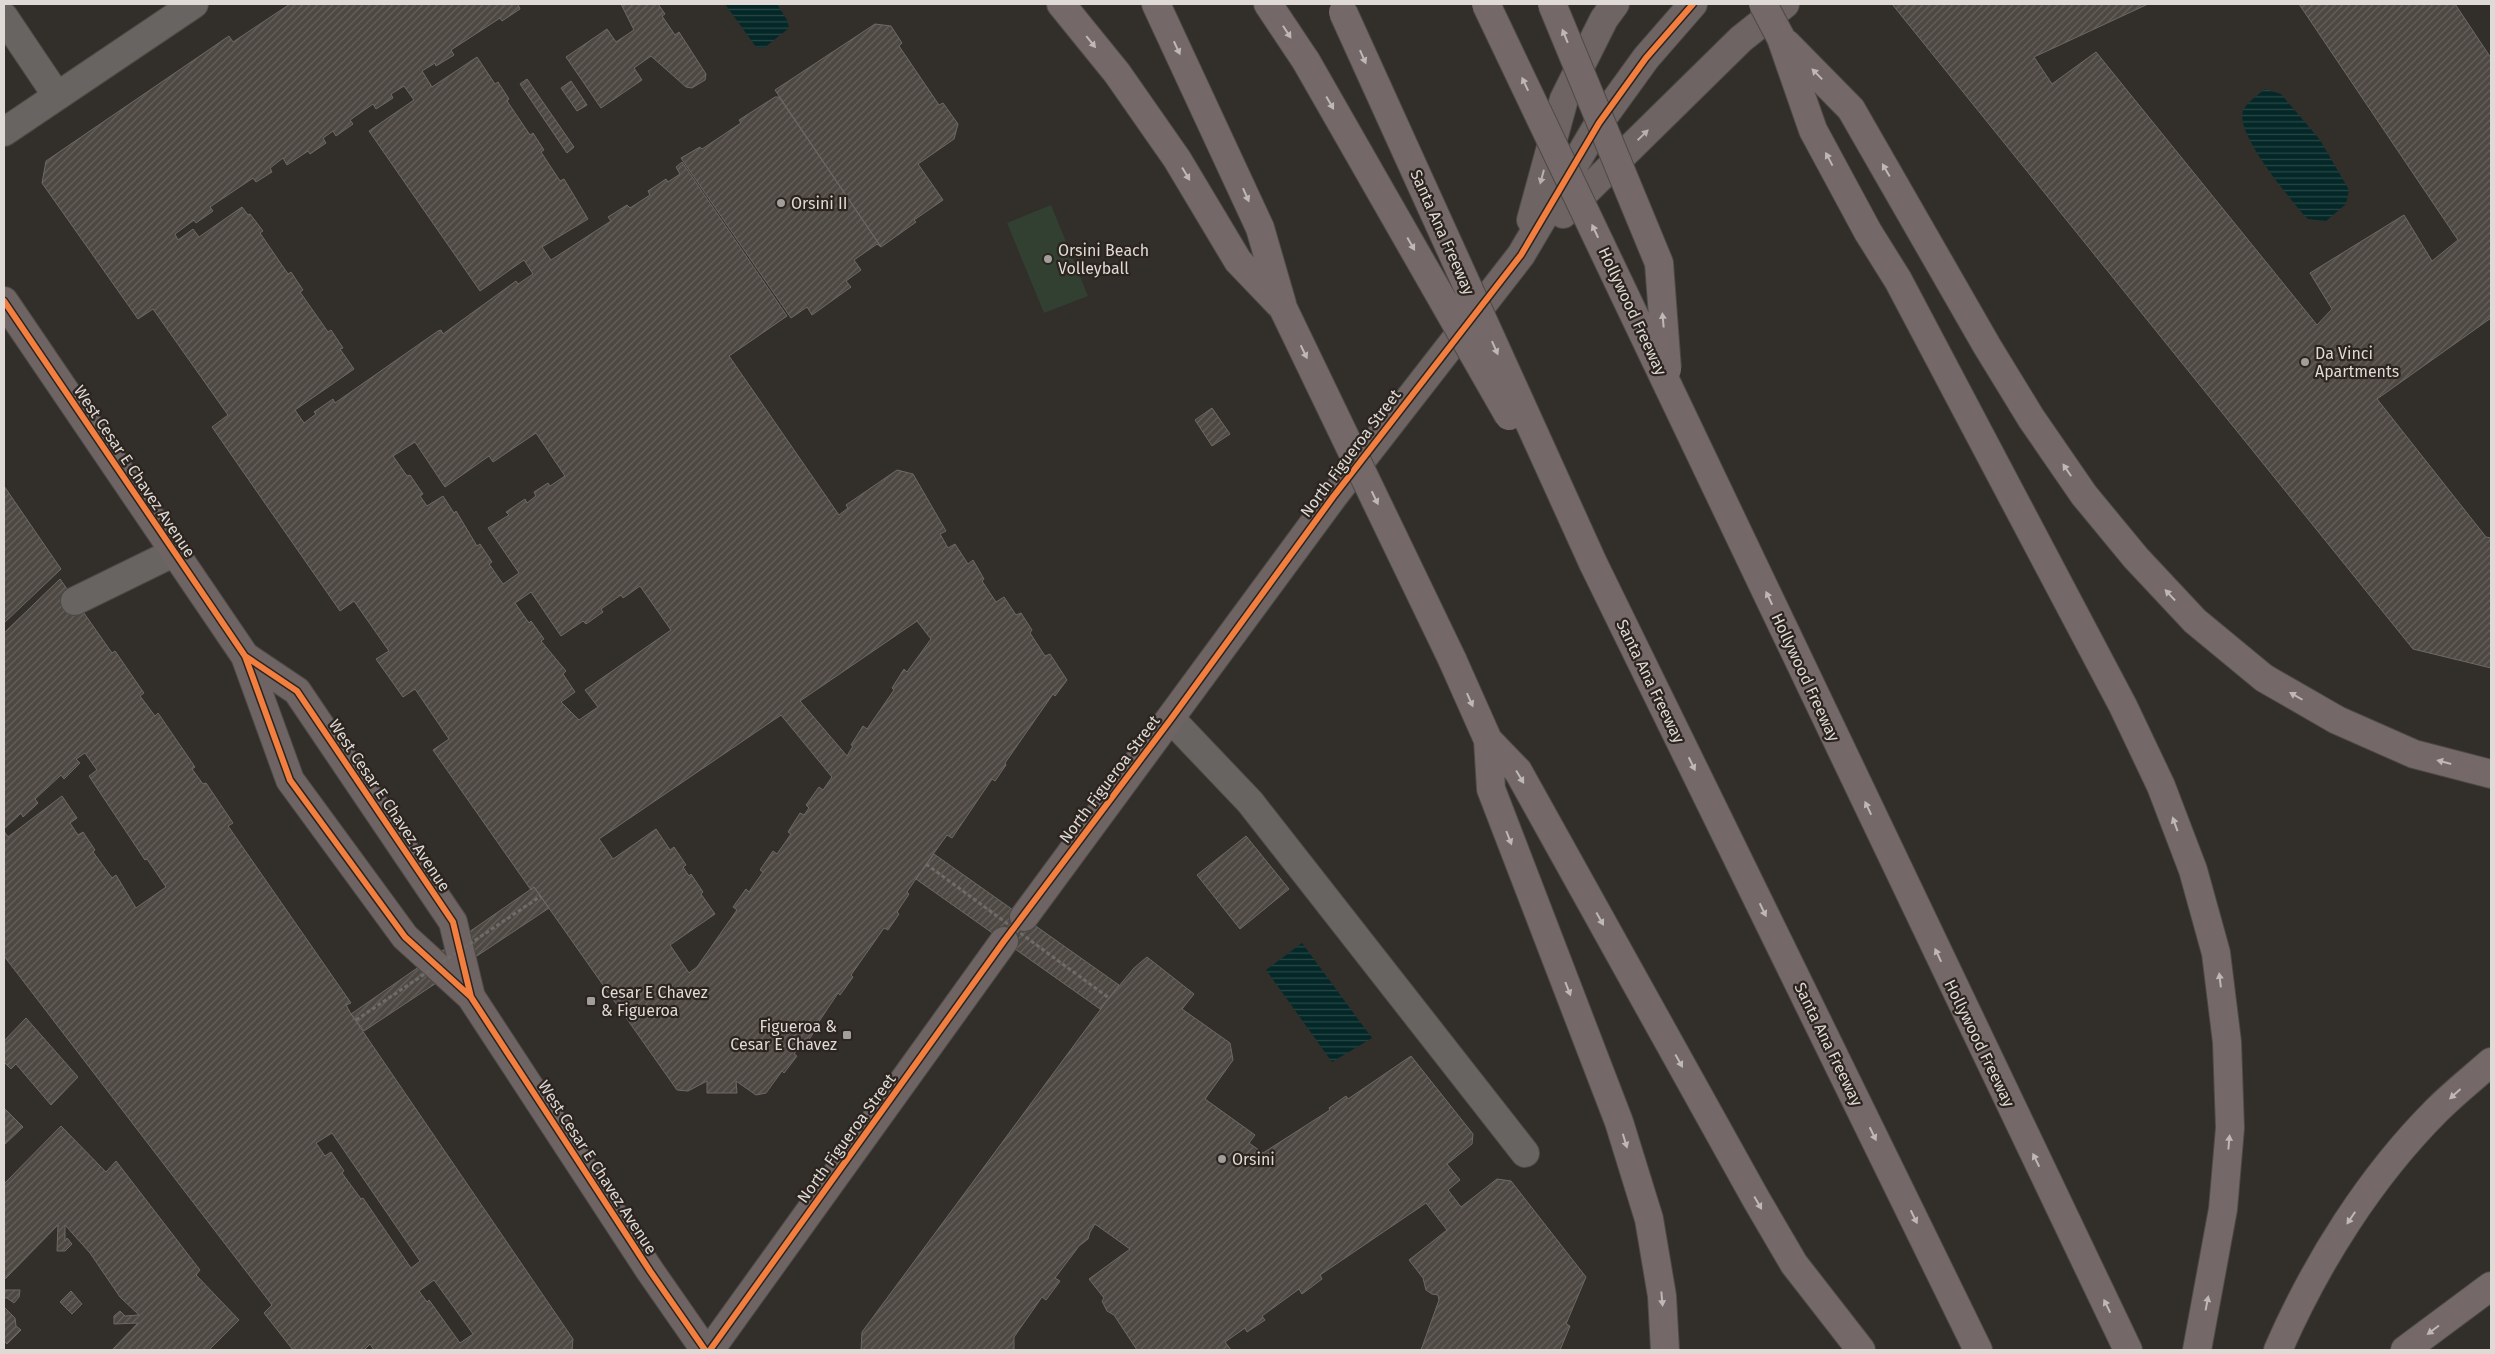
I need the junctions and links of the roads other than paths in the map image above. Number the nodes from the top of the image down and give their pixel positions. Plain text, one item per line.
1 (194, 4) edge
2 (1061, 4) edge
3 (1156, 4) edge
4 (1268, 4) edge
5 (1486, 4) edge
6 (1552, 4) edge
7 (1615, 4) edge
8 (1693, 4) edge
9 (1763, 4) edge
10 (1785, 4) edge
11 (1341, 8) edge
12 (4, 17) edge
13 (1781, 38) junction
14 (57, 96) junction
15 (4, 132) edge
16 (1521, 255) junction
17 (4, 301) edge
18 (1283, 308) junction
19 (1668, 386) junction
20 (173, 553) junction
21 (1593, 563) junction
22 (75, 601) dead end
23 (245, 656) junction
24 (1171, 719) junction
25 (1488, 740) junction
26 (2491, 774) edge
27 (1024, 917) dead end
28 (1004, 941) dead end
29 (471, 997) junction
30 (2491, 1062) edge
31 (1525, 1153) dead end
32 (2491, 1286) edge
33 (705, 1350) edge
34 (710, 1350) edge
35 (1665, 1350) edge
36 (1861, 1350) edge
37 (1978, 1350) edge
38 (2128, 1350) edge
39 (2197, 1350) edge
40 (2278, 1350) edge
41 (2405, 1350) edge

1 - 14 lane
2 -> 18 highway
3 -> 18 highway
4 -> 21 highway, bridge
19 -> 5 highway, Hollywood Freeway, bridge
19 -> 6 highway, bridge
7 -> 16 main road
8 - 16 main road, North Figueroa Street
9 - 13 highway, bridge
16 -> 10 main road
11 -> 21 highway, Santa Ana Freeway, bridge
12 - 14 lane
26 -> 13 highway
39 -> 13 highway
14 - 15 lane
16 - 24 main road, North Figueroa Street
17 - 20 main road, West Cesar E Chavez Avenue
18 -> 25 highway, bridge
38 -> 19 highway, Hollywood Freeway
20 - 22 lane
20 - 23 main road, West Cesar E Chavez Avenue
21 -> 37 highway, Santa Ana Freeway
23 - 29 main road, West Cesar E Chavez Avenue
23 - 29 main road, West Cesar E Chavez Avenue
24 - 27 main road, North Figueroa Street
24 - 31 lane
25 -> 35 highway
25 -> 36 highway
28 - 34 main road, North Figueroa Street
29 - 33 main road, West Cesar E Chavez Avenue
30 -> 40 highway
32 -> 41 highway

